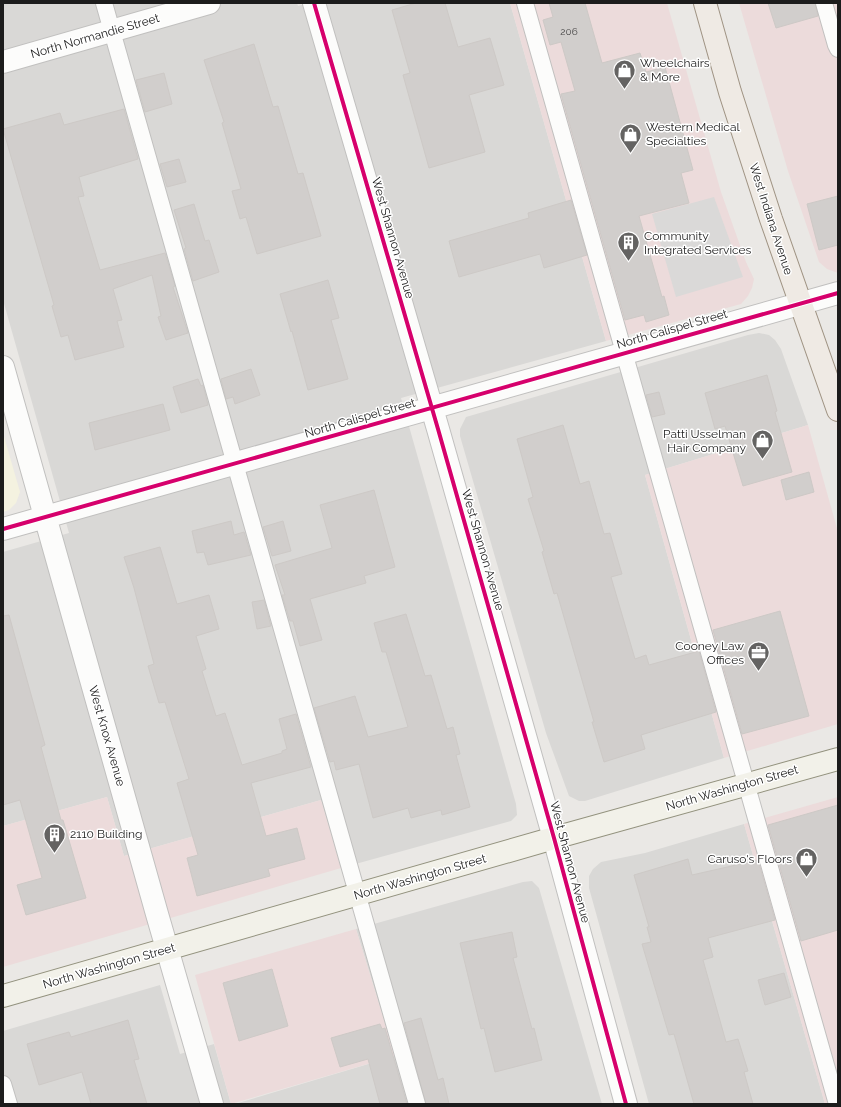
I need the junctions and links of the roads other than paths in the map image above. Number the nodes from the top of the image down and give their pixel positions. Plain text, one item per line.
1 (104, 3) edge
2 (209, 3) edge
3 (314, 3) edge
4 (525, 3) edge
5 (705, 3) edge
6 (824, 3) edge
7 (112, 31) junction
8 (838, 49) edge
9 (3, 62) edge
10 (838, 292) edge
11 (800, 304) junction
12 (624, 353) junction
13 (3, 367) edge
14 (432, 408) junction
15 (838, 410) edge
16 (235, 464) junction
17 (45, 517) junction
18 (3, 529) edge
19 (838, 759) edge
20 (746, 784) junction
21 (554, 838) junction
22 (358, 894) junction
23 (167, 949) junction
24 (3, 996) edge
25 (3, 1084) edge
26 (9, 1104) edge
27 (212, 1104) edge
28 (418, 1104) edge
29 (626, 1104) edge
30 (837, 1104) edge

1 - 7 lane
2 - 7 street, North Normandie Street
3 - 14 street, West Shannon Avenue
4 - 12 lane
5 - 11 main road, West Indiana Avenue
6 - 8 lane
7 - 9 street, North Normandie Street
7 - 16 lane
10 - 11 street, North Calispel Street
11 - 12 street, North Calispel Street
11 - 15 main road, West Indiana Avenue
12 - 14 street, North Calispel Street
12 - 20 lane
13 - 17 street, West Knox Avenue
14 - 16 street, North Calispel Street
14 - 21 street, West Shannon Avenue
16 - 17 street, North Calispel Street
16 - 22 lane
17 - 18 street, North Calispel Street
17 - 23 street, West Knox Avenue
19 - 20 main road, North Washington Street
20 - 21 main road, North Washington Street
20 - 30 lane
21 - 22 main road, North Washington Street
21 - 29 street, West Shannon Avenue
22 - 23 main road, North Washington Street
22 - 28 lane
23 - 24 main road, North Washington Street
23 - 27 street, West Knox Avenue
25 - 26 lane

